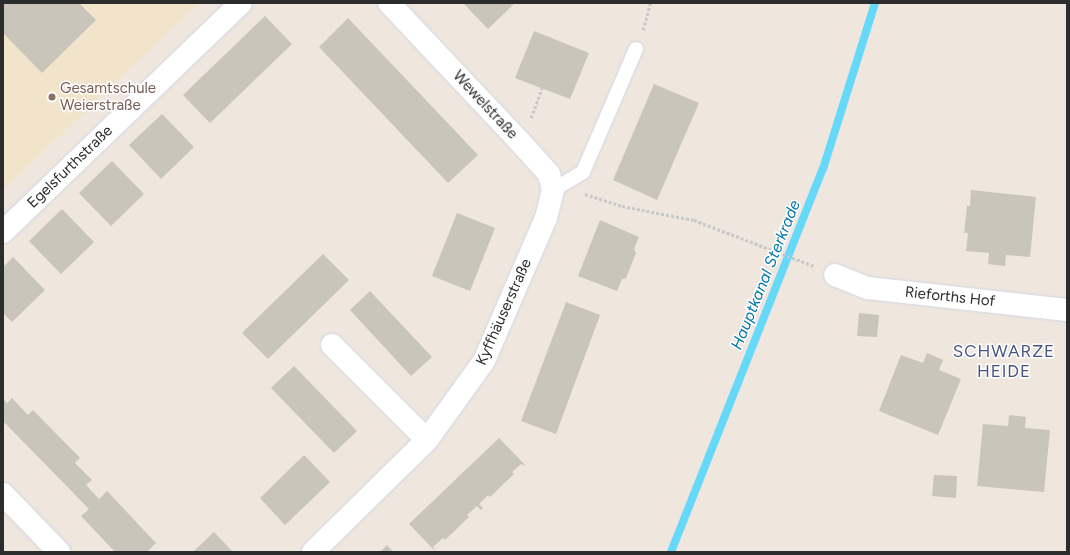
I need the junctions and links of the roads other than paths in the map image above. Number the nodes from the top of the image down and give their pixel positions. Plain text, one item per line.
1 (241, 3) edge
2 (389, 3) edge
3 (636, 49) road end
4 (553, 190) junction
5 (3, 232) edge
6 (835, 275) road end
7 (1067, 310) edge
8 (332, 345) dead end
9 (427, 440) junction
10 (3, 494) edge
11 (58, 552) edge
12 (314, 552) edge

1 - 5 street, Egelsfurthstraße
2 - 4 street, Wewelstraße
3 - 4 lane
4 - 9 street, Kyffhäuserstraße
6 - 7 street, Rieforths Hof
8 - 9 street
9 - 12 street, Kyffhäuserstraße
10 - 11 street

